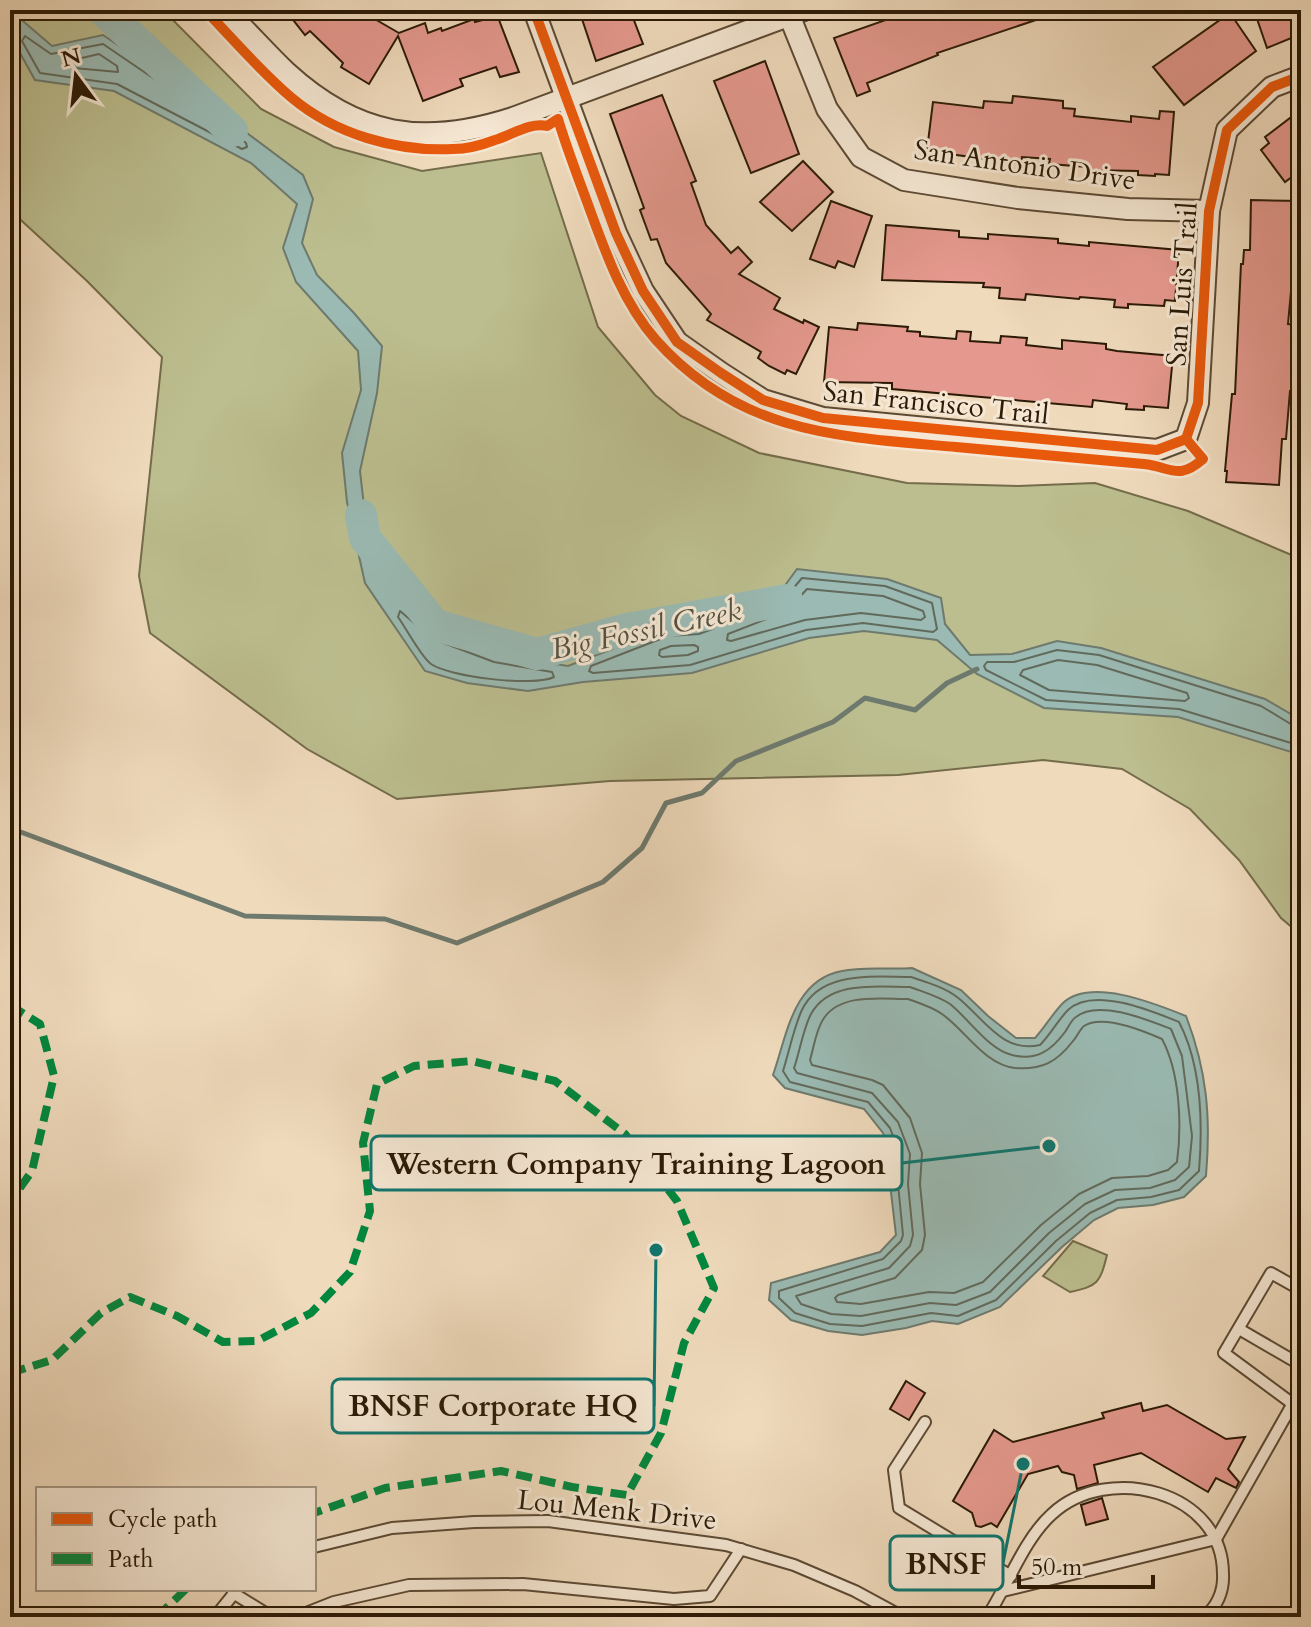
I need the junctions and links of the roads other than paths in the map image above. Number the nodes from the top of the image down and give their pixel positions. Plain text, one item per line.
1 (225, 10) edge
2 (534, 10) edge
3 (794, 12) edge
4 (1301, 76) edge
5 (568, 99) junction
6 (1209, 211) junction
7 (1186, 439) joint
8 (1301, 1290) edge
9 (1239, 1329) junction
10 (1301, 1365) edge
11 (1296, 1408) edge
12 (925, 1422) dead end
13 (1216, 1539) junction
14 (316, 1547) edge
15 (741, 1549) junction
16 (1011, 1576) junction
17 (236, 1591) edge
18 (1003, 1591) junction
19 (215, 1617) edge
20 (272, 1617) edge
21 (281, 1617) edge
22 (903, 1617) edge
23 (987, 1617) edge
24 (1204, 1617) edge

1 - 5 street
2 - 5 street, San Francisco Trail
3 - 5 street
3 - 6 street, San Antonio Drive
4 - 6 street, San Luis Trail
5 - 7 street, San Francisco Trail
6 - 7 street, San Luis Trail
8 - 9 lane
9 - 10 lane
9 - 11 lane
11 - 13 lane
12 - 16 lane
13 - 16 lane
13 - 18 lane
13 - 24 lane
14 - 15 lane, Lou Menk Drive
15 - 21 lane
15 - 22 lane, Lou Menk Drive
16 - 18 lane
17 - 19 lane
17 - 20 lane
18 - 23 lane

